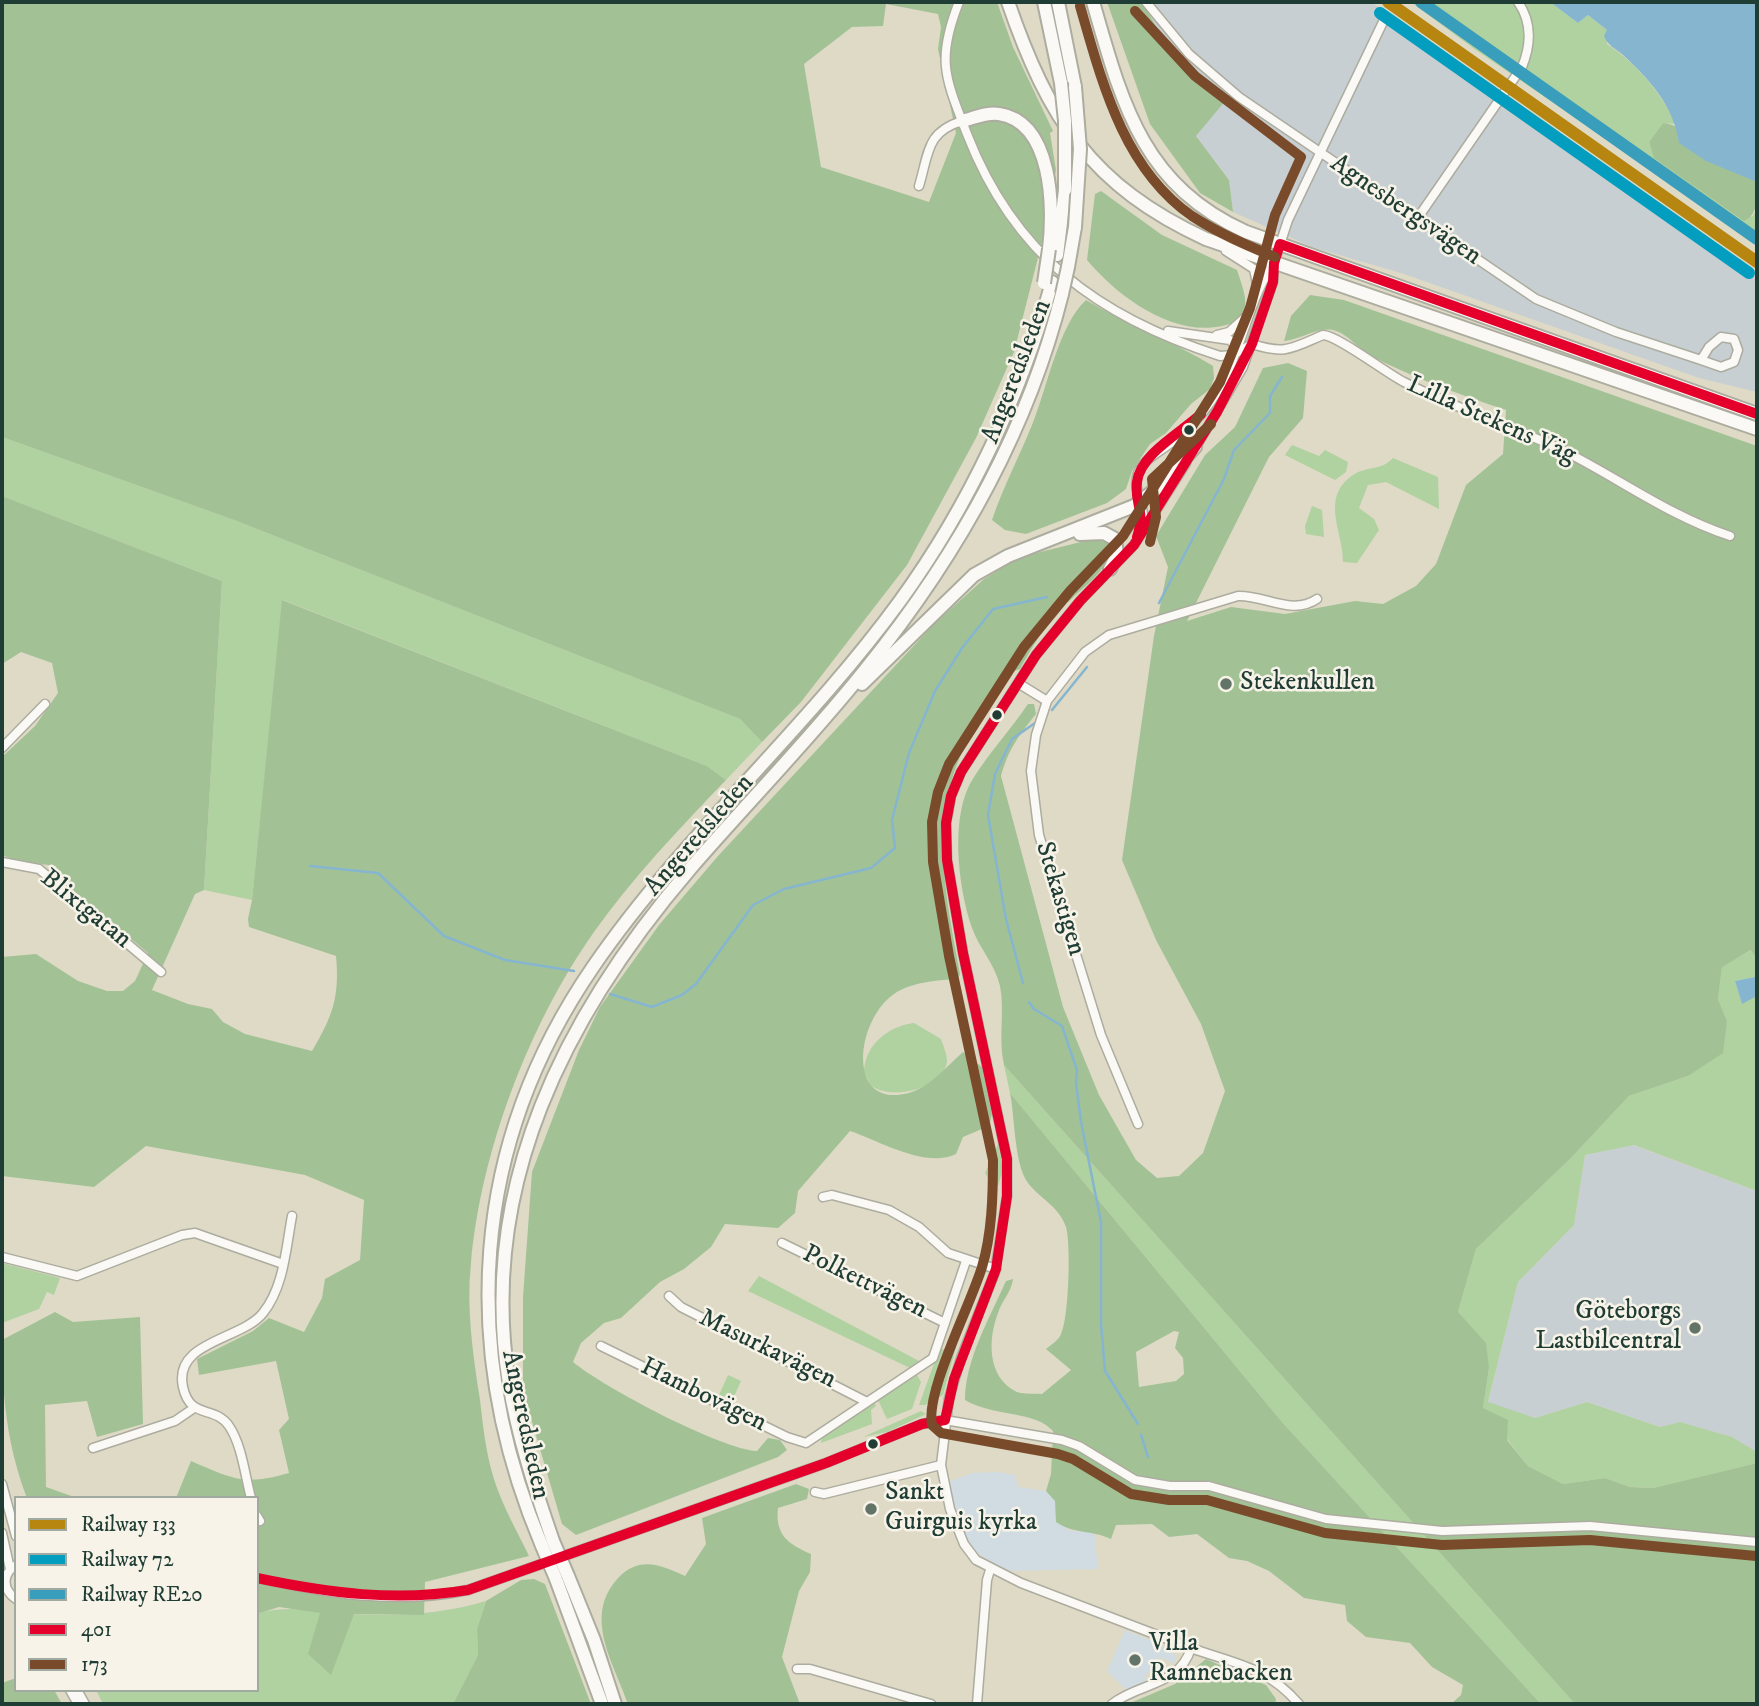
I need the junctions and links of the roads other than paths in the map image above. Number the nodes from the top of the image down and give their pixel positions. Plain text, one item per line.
1 (959, 2) edge
2 (1007, 2) edge
3 (1044, 2) edge
4 (1058, 2) edge
5 (1093, 2) edge
6 (1146, 2) edge
7 (1518, 2) edge
8 (1382, 22) dead end
9 (962, 121) junction
10 (1318, 152) junction
11 (919, 186) dead end
12 (1417, 219) junction
13 (1068, 226) junction
14 (1206, 239) junction
15 (1280, 244) junction
16 (1053, 252) junction
17 (1274, 263) junction
18 (1258, 295) junction
19 (1253, 309) junction
20 (1158, 330) junction
21 (1194, 335) junction
22 (1252, 344) junction
23 (1240, 350) junction
24 (1701, 360) junction
25 (1757, 414) edge
26 (1757, 429) edge
27 (1195, 447) junction
28 (1142, 501) junction
29 (1730, 536) dead end
30 (1052, 540) junction
31 (1134, 545) junction
32 (1110, 569) junction
33 (1317, 599) dead end
34 (1018, 683) junction
35 (1047, 701) junction
36 (45, 704) dead end
37 (815, 730) junction
38 (2, 748) edge
39 (2, 862) edge
40 (161, 972) dead end
41 (1138, 1124) dead end
42 (823, 1197) dead end
43 (292, 1216) dead end
44 (782, 1243) dead end
45 (2, 1257) edge
46 (965, 1261) junction
47 (283, 1264) junction
48 (996, 1269) junction
49 (669, 1296) dead end
50 (945, 1324) junction
51 (601, 1346) dead end
52 (867, 1402) junction
53 (194, 1408) junction
54 (945, 1420) junction
55 (93, 1448) dead end
56 (941, 1465) junction
57 (2, 1485) edge
58 (815, 1492) dead end
59 (250, 1496) edge
60 (14, 1529) edge
61 (2, 1534) edge
62 (1757, 1542) edge
63 (548, 1544) junction
64 (13, 1567) edge
65 (990, 1570) junction
66 (259, 1578) edge
67 (562, 1578) junction
68 (4, 1581) edge
69 (14, 1597) edge
70 (1191, 1648) junction
71 (797, 1669) dead end
72 (602, 1704) edge
73 (615, 1704) edge
74 (931, 1704) edge
75 (977, 1704) edge
76 (1112, 1704) edge
77 (1299, 1704) edge

1 - 9 street
2 - 14 highway
3 - 13 highway, Angeredsleden, bridge
4 - 13 highway, Angeredsleden, bridge
5 - 15 highway
6 - 10 street, Agnesbergsvägen
7 - 12 street
8 - 10 street
9 - 11 street
9 - 16 highway
9 - 20 street
10 - 12 street, Agnesbergsvägen
10 - 15 street
12 - 24 street, Agnesbergsvägen
13 - 16 highway, Angeredsleden
13 - 37 highway, Angeredsleden, bridge
14 - 17 highway
14 - 18 street
15 - 17 street
15 - 25 highway
16 - 63 highway, Angeredsleden, bridge
17 - 18 street
17 - 22 street
17 - 26 highway
18 - 19 street
19 - 21 street
19 - 23 street
20 - 21 street
20 - 23 street
21 - 23 street
22 - 23 street
22 - 27 street
22 - 29 street, Lilla Stekens Väg
23 - 28 street
24 - 24 street, Agnesbergsvägen
27 - 28 highway
27 - 31 street
28 - 30 highway
28 - 31 street
30 - 32 highway
30 - 37 highway
31 - 32 street
32 - 34 street
33 - 35 street, Stekastigen
34 - 35 street
34 - 48 street
35 - 41 street, Stekastigen
36 - 38 street
37 - 63 highway, Angeredsleden
39 - 40 street, Blixtgatan
42 - 46 street
43 - 47 street
44 - 50 street, Polkettvägen
45 - 47 street
46 - 48 street
46 - 50 street
47 - 53 street
48 - 54 street
49 - 52 street, Masurkavägen
50 - 52 street
51 - 52 street, Hambovägen
53 - 55 street
53 - 59 street
54 - 56 street
54 - 62 street
54 - 66 street
56 - 58 street
56 - 65 street
57 - 60 street
61 - 64 street
63 - 67 highway, Angeredsleden, bridge
64 - 68 street
65 - 70 street
65 - 75 street
67 - 72 highway, Angeredsleden
67 - 73 highway, Angeredsleden
68 - 69 street
70 - 76 street
70 - 77 street
71 - 74 street

